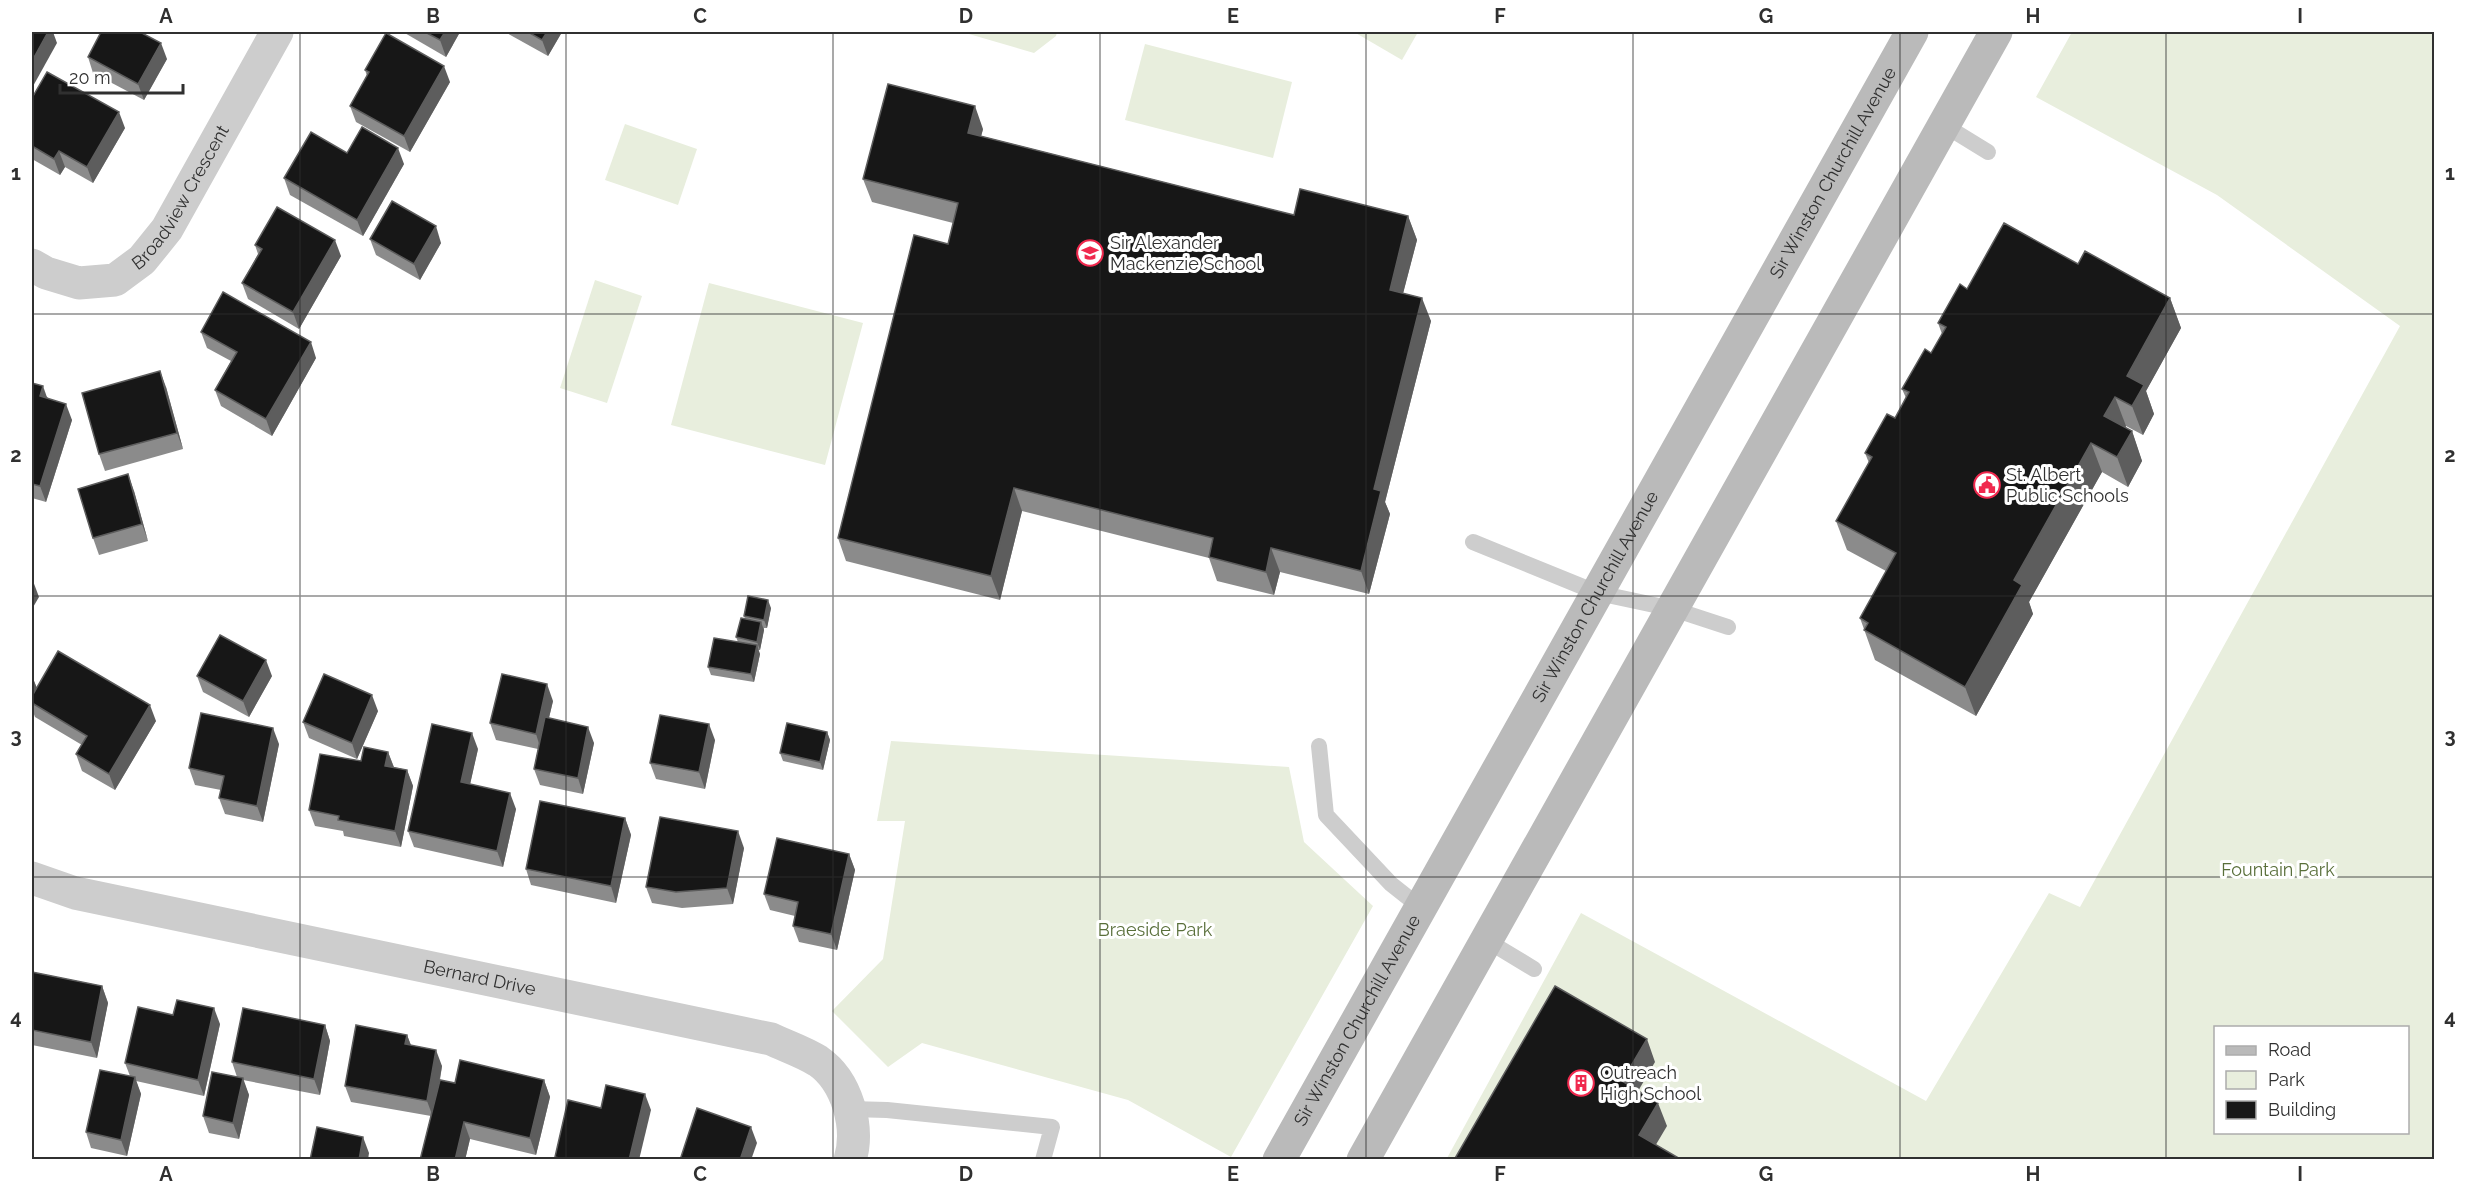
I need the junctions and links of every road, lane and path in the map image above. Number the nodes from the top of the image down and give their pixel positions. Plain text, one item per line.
1 (277, 32) edge
2 (1912, 32) edge
3 (1996, 32) edge
4 (1944, 125) junction
5 (1988, 152) dead end
6 (32, 265) edge
7 (1473, 542) dead end
8 (1598, 593) junction
9 (1673, 609) junction
10 (1728, 627) dead end
11 (1319, 746) dead end
12 (32, 878) edge
13 (1420, 908) junction
14 (1486, 940) junction
15 (1534, 969) dead end
16 (850, 1109) junction
17 (850, 1160) edge
18 (1043, 1160) edge
19 (1279, 1160) edge
20 (1364, 1160) edge

1 - 6 street, Broadview Crescent
2 - 8 main road, Sir Winston Churchill Avenue
3 - 4 main road
4 - 5 lane
4 - 9 main road
7 - 8 lane
8 - 9 lane
8 - 13 main road, Sir Winston Churchill Avenue
9 - 10 lane
9 - 14 main road
11 - 13 lane
12 - 16 street, Bernard Drive
13 - 19 main road, Sir Winston Churchill Avenue
14 - 15 lane
14 - 20 main road
16 - 17 street, Bernard Drive
16 - 18 lane

